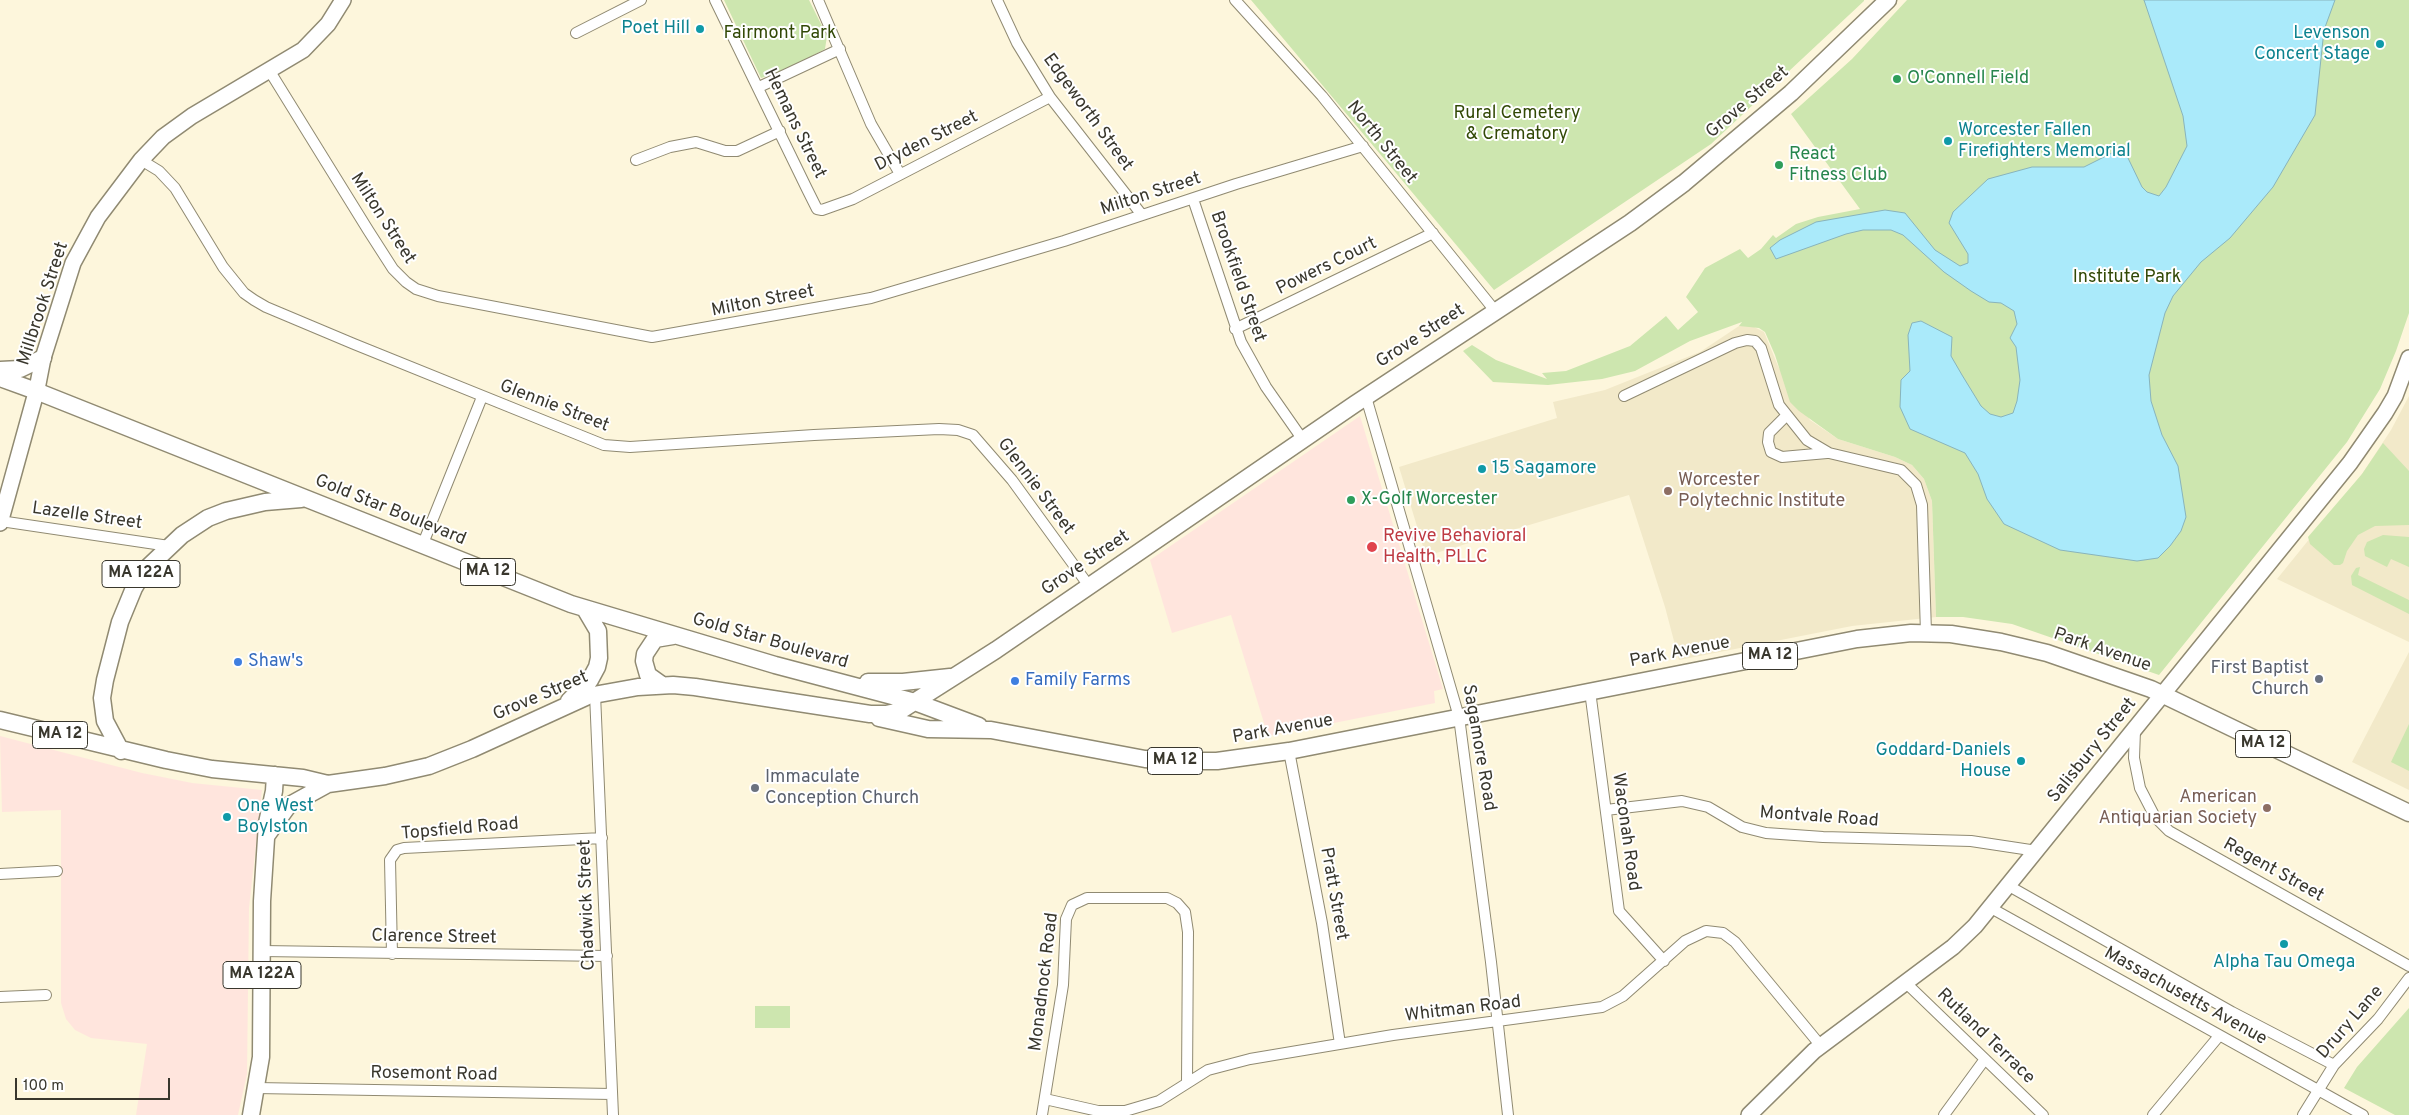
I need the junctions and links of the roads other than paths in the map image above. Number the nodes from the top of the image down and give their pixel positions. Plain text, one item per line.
1 (343, 0) edge
2 (641, 0) edge
3 (715, 0) edge
4 (818, 0) edge
5 (997, 0) edge
6 (1234, 0) edge
7 (1888, 0) edge
8 (576, 33) dead end
9 (840, 49) junction
10 (269, 70) junction
11 (758, 88) junction
12 (1050, 97) junction
13 (780, 131) junction
14 (1363, 146) junction
15 (141, 160) junction
16 (636, 160) dead end
17 (900, 174) junction
18 (1193, 199) junction
19 (817, 209) joint
20 (1142, 215) junction
21 (1433, 233) junction
22 (1496, 312) junction
23 (1235, 329) junction
24 (43, 358) junction
25 (2409, 358) edge
26 (0, 370) edge
27 (0, 378) edge
28 (36, 391) junction
29 (1624, 396) dead end
30 (482, 397) junction
31 (1366, 397) junction
32 (1786, 416) junction
33 (1303, 440) junction
34 (1829, 453) junction
35 (306, 498) junction
36 (0, 522) edge
37 (169, 546) junction
38 (422, 546) junction
39 (1089, 586) junction
40 (585, 609) junction
41 (1926, 633) junction
42 (675, 636) junction
43 (813, 675) junction
44 (952, 676) junction
45 (662, 685) junction
46 (1590, 691) junction
47 (596, 694) junction
48 (2163, 695) junction
49 (915, 702) junction
50 (562, 707) junction
51 (870, 714) junction
52 (1460, 717) junction
53 (0, 720) edge
54 (2136, 728) junction
55 (991, 730) junction
56 (121, 751) junction
57 (1289, 751) junction
58 (282, 776) junction
59 (328, 784) junction
60 (1606, 810) junction
61 (2409, 813) edge
62 (272, 829) junction
63 (602, 838) junction
64 (2037, 851) junction
65 (57, 871) dead end
66 (0, 874) edge
67 (2009, 886) junction
68 (1991, 908) junction
69 (262, 951) junction
70 (392, 954) junction
71 (607, 956) junction
72 (1664, 961) junction
73 (2409, 966) edge
74 (2409, 978) edge
75 (1905, 982) junction
76 (46, 995) dead end
77 (0, 997) edge
78 (1497, 1022) junction
79 (2219, 1036) junction
80 (1340, 1044) junction
81 (1821, 1046) junction
82 (1985, 1059) junction
83 (2334, 1065) junction
84 (1187, 1083) junction
85 (256, 1088) junction
86 (2320, 1091) junction
87 (612, 1094) junction
88 (1045, 1099) junction
89 (1757, 1112) edge
90 (251, 1115) edge
91 (614, 1115) edge
92 (1042, 1115) edge
93 (1508, 1115) edge
94 (1944, 1115) edge
95 (2043, 1115) edge
96 (2153, 1115) edge
97 (2303, 1115) edge
98 (2363, 1115) edge

1 - 10 main road, Millbrook Street
2 - 8 street
3 - 11 street, Hemans Street
4 - 9 street
5 - 12 street, Edgeworth Street
6 - 14 street, North Street
7 - 22 main road, Grove Street
9 - 11 street
9 - 17 street
10 - 15 main road, Millbrook Street
10 - 20 street, Milton Street
11 - 13 street, Hemans Street
12 - 17 street, Dryden Street
12 - 20 street, Edgeworth Street
13 - 16 street
13 - 19 street, Hemans Street
14 - 18 street, Milton Street
14 - 21 street, North Street
15 - 24 main road, Millbrook Street
15 - 30 street, Glennie Street
17 - 19 street, Dryden Street
18 - 20 street, Milton Street
18 - 23 street, Brookfield Street
21 - 22 street, North Street
21 - 23 street, Powers Court
22 - 31 main road, Grove Street
23 - 33 street, Brookfield Street
24 - 26 main road
24 - 28 main road, Millbrook Street
25 - 48 main road, Salisbury Street
27 - 28 main road, Gold Star Boulevard / MA 12
28 - 35 main road, Gold Star Boulevard / MA 12
28 - 36 main road, Millbrook Street
29 - 32 street
30 - 38 street
30 - 39 street, Glennie Street
31 - 33 main road, Grove Street
31 - 52 street, Sagamore Road
32 - 34 street
32 - 34 street
33 - 39 main road, Grove Street
34 - 41 street
35 - 37 main road, MA 122A
35 - 38 main road, Gold Star Boulevard / MA 12
36 - 37 street, Lazelle Street
37 - 56 main road, MA 122A
38 - 40 main road, Gold Star Boulevard / MA 12
39 - 44 main road, Grove Street
40 - 42 main road, Gold Star Boulevard / MA 12
40 - 50 main road
41 - 46 main road, Park Avenue / MA 12
41 - 48 main road, Park Avenue / MA 12
42 - 43 main road, Gold Star Boulevard / MA 12
42 - 45 main road
43 - 44 main road, Grove Street
43 - 49 main road, Gold Star Boulevard / MA 12
44 - 49 main road, Grove Street
45 - 47 main road, Grove Street / MA 12
45 - 51 main road, Grove Street / MA 12
46 - 52 main road, Park Avenue / MA 12
46 - 60 street, Waconah Road
47 - 50 main road, Grove Street / MA 12
47 - 63 street, Chadwick Street
48 - 54 main road, Salisbury Street
48 - 61 main road, Park Avenue / MA 12
49 - 51 main road, Grove Street
49 - 55 main road, Park Avenue / MA 12
50 - 59 main road, Grove Street / MA 12
51 - 55 main road, Park Avenue / MA 12
52 - 57 main road, Park Avenue / MA 12
52 - 78 street, Sagamore Road
53 - 56 main road, MA 12
54 - 64 main road, Salisbury Street
54 - 73 street, Regent Street
55 - 57 main road, Park Avenue / MA 12
56 - 58 main road, MA 12
57 - 80 street, Pratt Street
58 - 59 main road, Grove Street / MA 12
58 - 62 main road, MA 122A
59 - 62 main road
60 - 64 street, Montvale Road
60 - 72 street, Waconah Road
62 - 69 main road, MA 122A
63 - 70 street, Topsfield Road
63 - 71 street, Chadwick Street
64 - 67 main road, Salisbury Street
65 - 66 street
67 - 68 main road, Salisbury Street
67 - 83 street, Massachusetts Avenue
68 - 75 main road, Salisbury Street
68 - 79 street, Massachusetts Avenue
69 - 70 street, Clarence Street
69 - 85 main road, MA 122A
70 - 71 street, Clarence Street
71 - 87 street, Chadwick Street
72 - 78 street, Whitman Road
72 - 81 street, Whitman Road
74 - 83 street, Drury Lane
75 - 81 main road, Salisbury Street
75 - 82 street, Rutland Terrace
76 - 77 street
78 - 80 street, Whitman Road
78 - 93 street, Sagamore Road
79 - 86 street, Massachusetts Avenue
79 - 96 street
80 - 84 street, Whitman Road
81 - 89 main road, Salisbury Street
82 - 94 street
82 - 95 street, Rutland Terrace
83 - 86 street, Drury Lane
84 - 88 street, Whitman Road
84 - 88 street, Monadnock Road
85 - 87 street, Rosemont Road
85 - 90 main road, MA 122A
86 - 97 street, Drury Lane
86 - 98 street, Massachusetts Avenue
87 - 91 street, Chadwick Street
88 - 92 street, Monadnock Road

